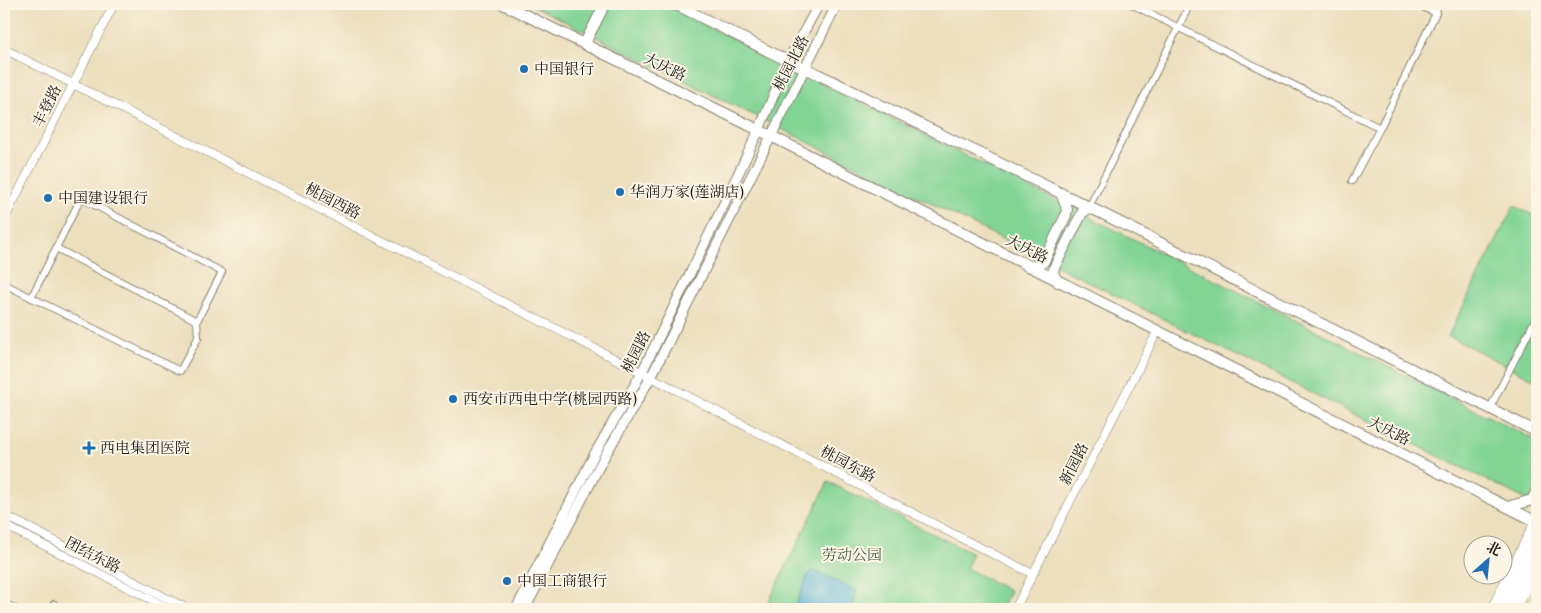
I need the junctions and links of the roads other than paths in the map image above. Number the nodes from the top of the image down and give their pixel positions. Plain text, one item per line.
1 (114, 4) edge
2 (503, 4) edge
3 (600, 4) edge
4 (604, 4) edge
5 (675, 4) edge
6 (819, 4) edge
7 (837, 4) edge
8 (1131, 4) edge
9 (1190, 4) edge
10 (1416, 4) edge
11 (1438, 4) edge
12 (1436, 13) junction
13 (1178, 27) junction
14 (575, 40) junction
15 (590, 47) junction
16 (4, 49) edge
17 (788, 61) junction
18 (805, 68) junction
19 (73, 85) junction
20 (1380, 128) junction
21 (759, 130) junction
22 (771, 136) junction
23 (1352, 181) dead end
24 (1061, 193) junction
25 (1092, 208) junction
26 (4, 220) edge
27 (56, 248) junction
28 (1026, 266) junction
29 (1058, 282) junction
30 (4, 284) edge
31 (31, 298) junction
32 (1537, 316) edge
33 (196, 322) junction
34 (1158, 332) junction
35 (647, 374) junction
36 (1490, 408) junction
37 (1537, 432) edge
38 (1537, 490) edge
39 (1507, 507) junction
40 (4, 515) edge
41 (1536, 522) edge
42 (4, 525) edge
43 (1537, 533) edge
44 (1537, 553) edge
45 (1537, 567) edge
46 (1033, 574) junction
47 (4, 603) edge
48 (16, 609) edge
49 (170, 609) edge
50 (188, 609) edge
51 (516, 609) edge
52 (525, 609) edge
53 (1015, 609) edge
54 (1491, 609) edge
55 (1499, 609) edge
56 (1509, 609) edge
57 (1516, 609) edge

1 - 19 street, 丰登路
2 - 14 main road, 大庆路
3 - 14 main road
4 - 15 main road
5 - 17 main road
6 - 17 main road, 桃园北路
7 - 18 main road, 桃园北路
8 - 13 street
9 - 13 street
10 - 12 street
11 - 12 street
12 - 20 street
13 - 20 street
13 - 25 street
14 - 15 main road, 大庆路
15 - 21 main road, 大庆路
16 - 19 street, 桃园西路
17 - 18 main road
17 - 21 main road, 桃园北路
18 - 22 main road, 桃园北路
18 - 24 main road
19 - 26 street, 丰登路
19 - 35 street, 桃园西路
20 - 23 street
21 - 22 main road, 大庆路
21 - 35 main road, 桃园路
22 - 28 main road, 大庆路
22 - 35 main road, 桃园路
24 - 25 main road
24 - 28 main road
25 - 29 main road
25 - 36 main road
27 - 31 street
27 - 33 street
27 - 33 street
28 - 29 main road, 大庆路
29 - 34 main road, 大庆路
30 - 31 street
31 - 33 street
32 - 36 street
34 - 39 main road, 大庆路
34 - 46 street, 新园路
35 - 46 street, 桃园东路
35 - 51 main road, 桃园路
35 - 52 main road, 桃园路
36 - 37 main road
38 - 39 main road
39 - 41 main road, 大庆路
40 - 50 street
41 - 54 street
42 - 49 street, 团结东路
43 - 55 main road
44 - 56 main road
45 - 57 street
46 - 53 street, 新园路
47 - 48 street

